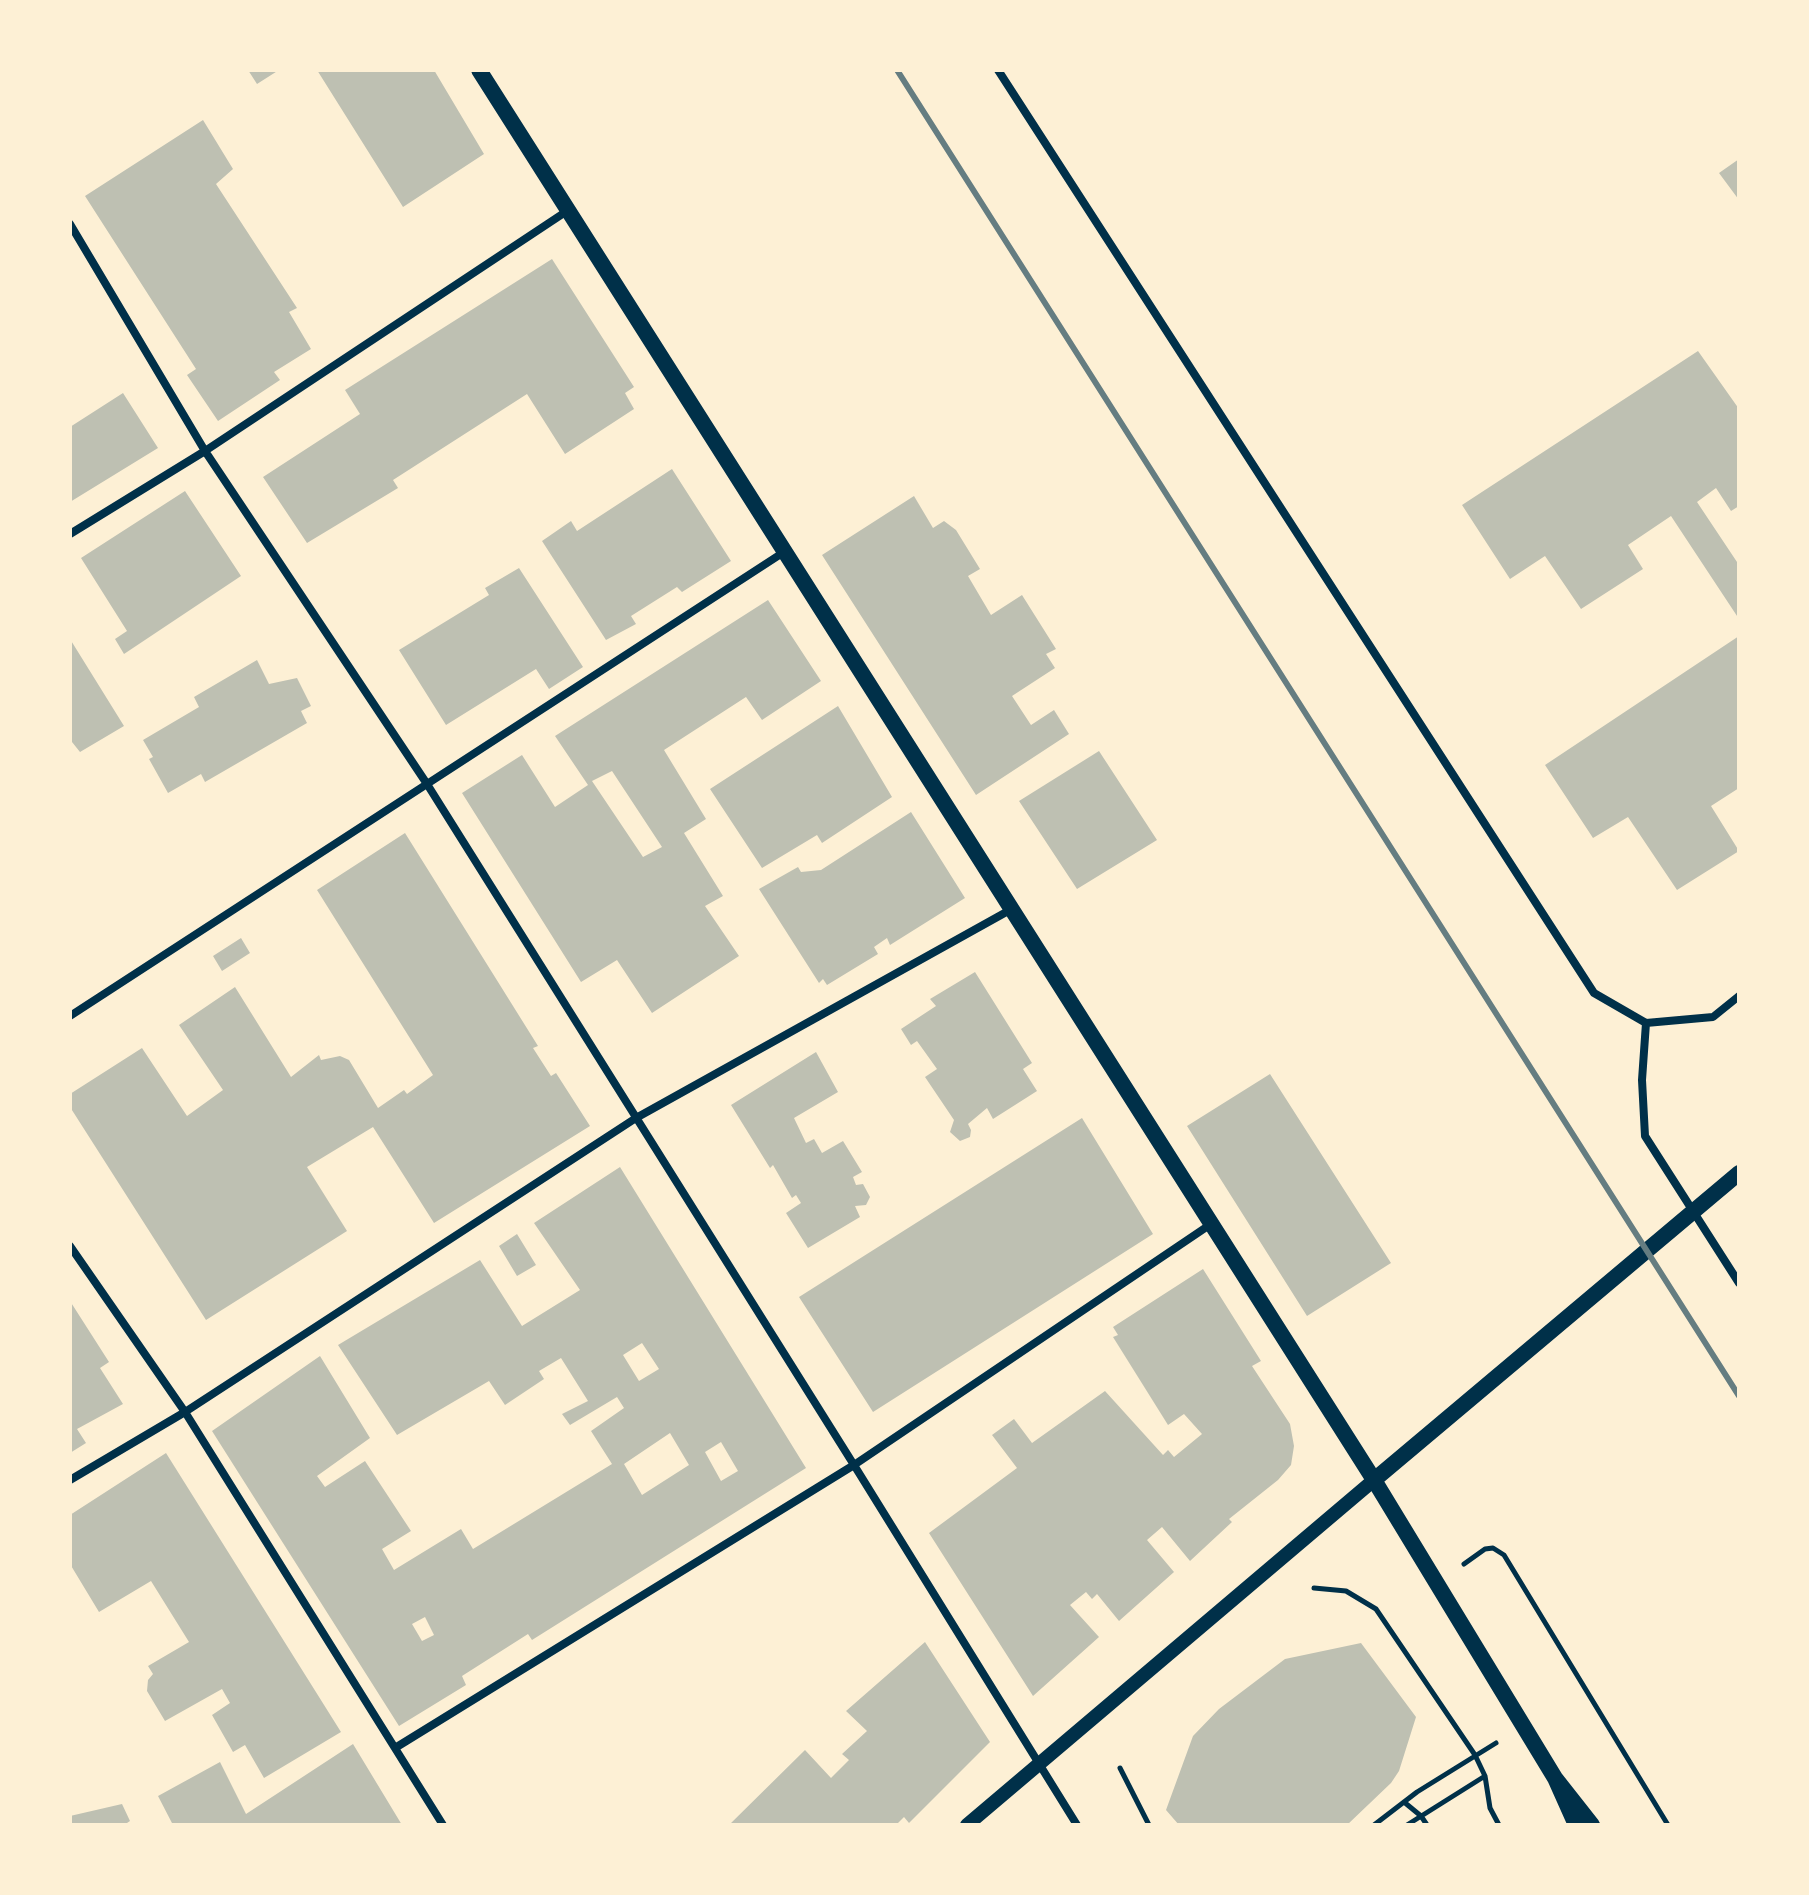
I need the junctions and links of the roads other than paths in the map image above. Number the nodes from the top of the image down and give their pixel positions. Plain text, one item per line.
1 (479, 70) edge
2 (998, 70) edge
3 (567, 211) junction
4 (70, 224) edge
5 (205, 451) junction
6 (70, 534) edge
7 (784, 552) junction
8 (427, 784) junction
9 (1010, 910) junction
10 (1739, 996) edge
11 (70, 1016) edge
12 (1646, 1023) junction
13 (636, 1118) junction
14 (1739, 1173) edge
15 (1211, 1224) junction
16 (70, 1246) edge
17 (1739, 1282) edge
18 (185, 1412) junction
19 (854, 1465) junction
20 (70, 1480) edge
21 (1374, 1480) junction
22 (395, 1748) junction
23 (1040, 1764) junction
24 (1555, 1778) junction
25 (443, 1825) edge
26 (967, 1825) edge
27 (1077, 1825) edge
28 (1576, 1825) edge
29 (1592, 1825) edge

1 - 3 main road
2 - 12 street
3 - 5 street
3 - 7 main road
4 - 5 street
5 - 6 street
5 - 8 street
7 - 8 street
7 - 9 main road
8 - 11 street
8 - 13 street
9 - 13 street
9 - 15 main road
10 - 12 street
12 - 17 street
13 - 18 street
13 - 19 street
14 - 21 main road
15 - 19 street
15 - 21 main road
16 - 18 street
18 - 20 street
18 - 22 street
19 - 22 street
19 - 23 street
21 - 23 street
21 - 24 main road
22 - 25 street
23 - 26 street
23 - 27 street
24 - 28 main road
24 - 29 main road

